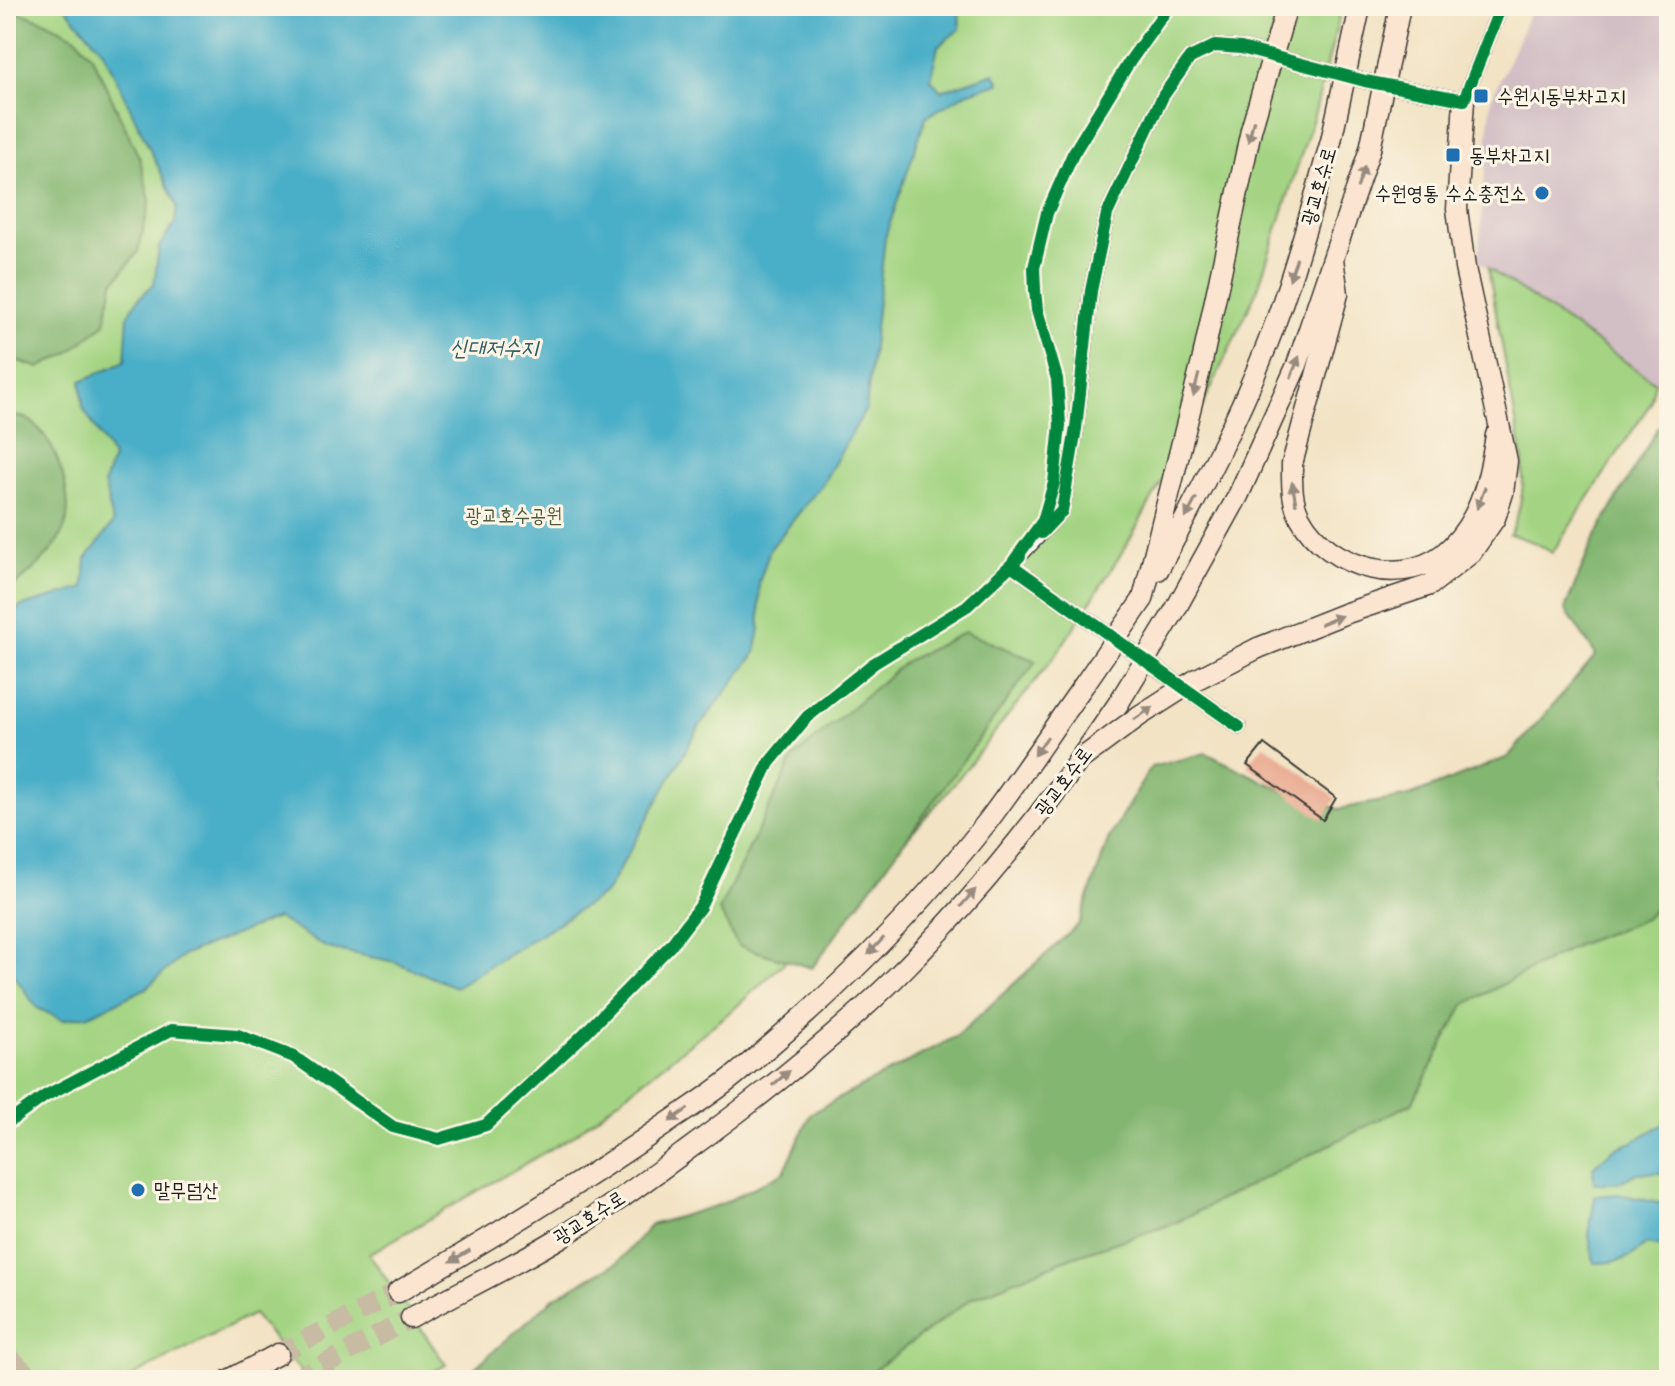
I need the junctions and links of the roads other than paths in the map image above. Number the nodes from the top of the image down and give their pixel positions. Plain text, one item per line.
1 (1287, 6) edge
2 (1501, 6) edge
3 (1360, 9) edge
4 (1398, 16) edge
5 (1272, 56) junction
6 (1464, 100) junction
7 (1333, 259) junction
8 (1497, 423) junction
9 (1143, 599) junction
10 (1239, 727) dead end
11 (1081, 759) junction
12 (398, 1292) tunnel mouth
13 (411, 1318) tunnel mouth
14 (278, 1354) tunnel mouth
15 (229, 1380) edge

1 - 5 main road
2 - 6 street
3 -> 9 main road, 광교호수로, bridge
7 -> 4 main road, 광교호수로, bridge
5 - 6 street
5 -> 9 main road
5 - 10 street
6 - 8 main road
8 -> 7 main road
11 -> 7 main road, 광교호수로, bridge
11 -> 8 main road, bridge
9 -> 12 main road, 광교호수로, bridge
13 -> 11 main road, 광교호수로
14 - 15 main road

